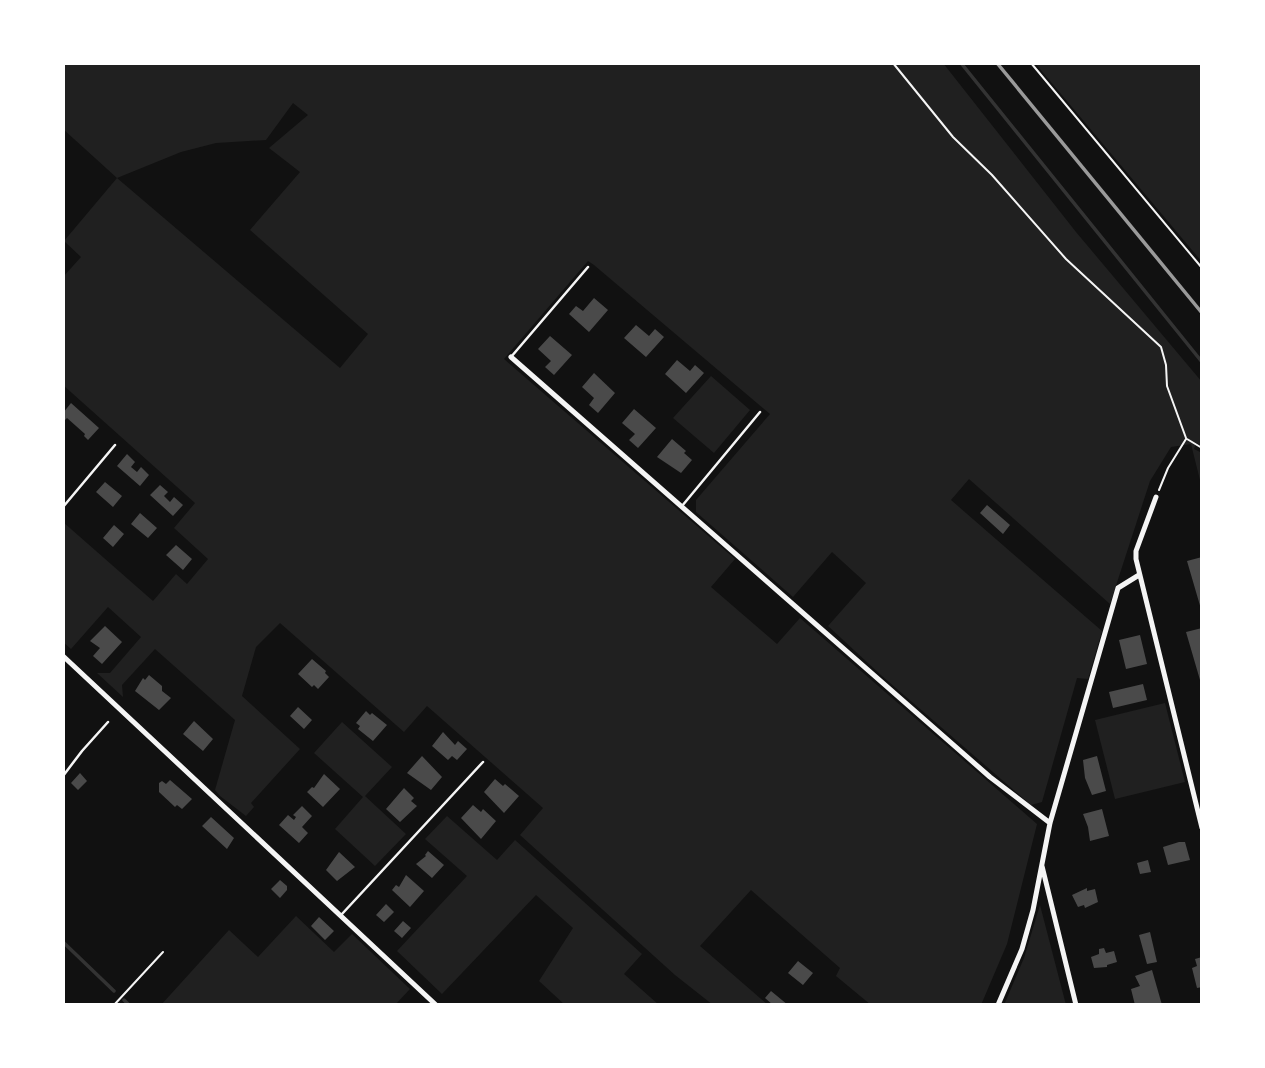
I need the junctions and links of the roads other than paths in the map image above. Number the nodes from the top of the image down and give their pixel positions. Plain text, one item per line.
1 (588, 267) dead end
2 (512, 357) joint
3 (760, 412) dead end
4 (115, 445) dead end
5 (1156, 497) road end
6 (682, 506) junction
7 (63, 507) edge
8 (1139, 575) junction
9 (63, 656) edge
10 (108, 722) dead end
11 (483, 762) dead end
12 (63, 776) edge
13 (1050, 823) junction
14 (1202, 828) edge
15 (1041, 863) junction
16 (340, 917) junction
17 (436, 1005) edge
18 (998, 1005) edge
19 (1076, 1005) edge

1 - 2 lane
2 - 6 street
3 - 6 lane
4 - 7 lane
5 - 8 street
6 - 13 street
8 - 13 street
8 - 14 street
9 - 16 street
10 - 12 lane
11 - 16 lane
13 - 15 street
15 - 18 street
15 - 19 street
16 - 17 street

